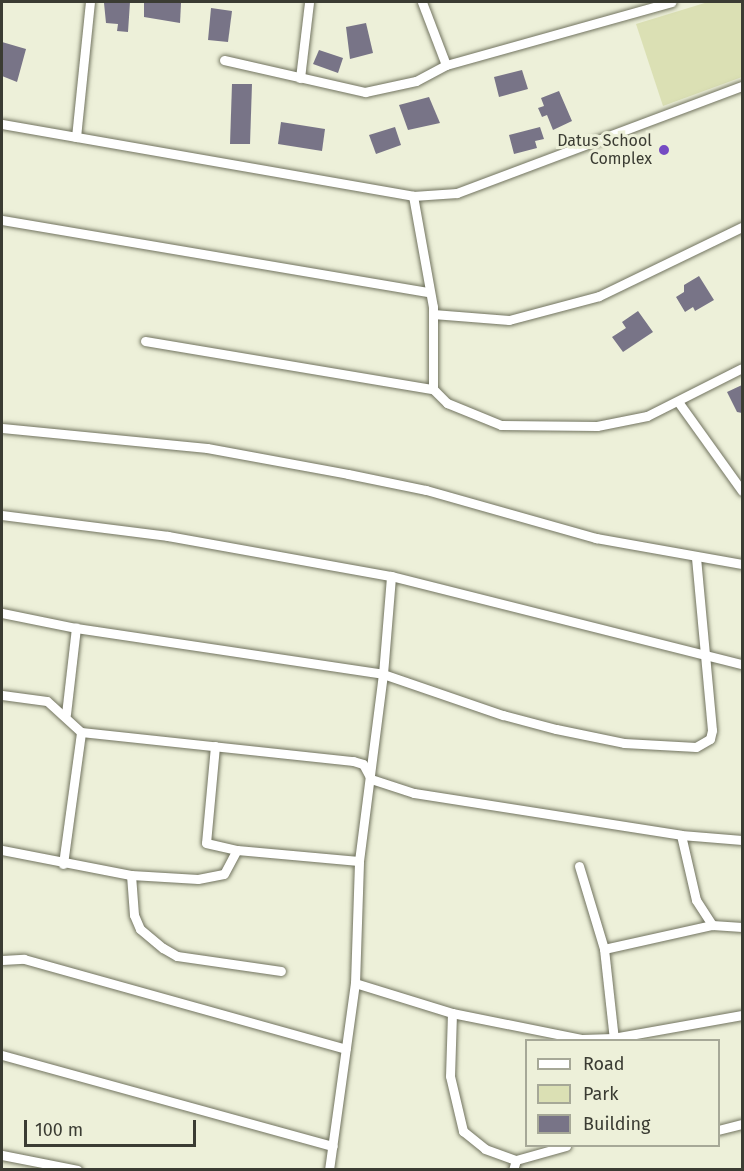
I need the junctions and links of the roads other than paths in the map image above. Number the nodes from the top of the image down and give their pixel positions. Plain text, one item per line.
1 (90, 2) edge
2 (309, 2) edge
3 (422, 2) edge
4 (671, 2) edge
5 (224, 60) dead end
6 (446, 65) junction
7 (300, 78) junction
8 (742, 86) edge
9 (2, 124) edge
10 (76, 137) junction
11 (413, 196) junction
12 (2, 220) edge
13 (742, 227) edge
14 (429, 292) junction
15 (433, 314) junction
16 (145, 341) dead end
17 (742, 368) edge
18 (433, 389) junction
19 (680, 403) junction
20 (2, 428) edge
21 (742, 491) edge
22 (2, 515) edge
23 (696, 557) junction
24 (742, 564) edge
25 (391, 576) junction
26 (2, 613) edge
27 (76, 628) junction
28 (702, 652) junction
29 (742, 664) edge
30 (383, 674) junction
31 (2, 695) edge
32 (66, 714) junction
33 (81, 732) junction
34 (215, 746) junction
35 (371, 778) junction
36 (681, 835) junction
37 (742, 840) edge
38 (2, 850) edge
39 (237, 850) junction
40 (359, 861) junction
41 (63, 864) junction
42 (579, 866) dead end
43 (131, 875) junction
44 (712, 925) junction
45 (742, 927) edge
46 (604, 949) junction
47 (2, 960) edge
48 (281, 971) dead end
49 (355, 983) junction
50 (452, 1013) junction
51 (742, 1016) edge
52 (613, 1039) edge
53 (346, 1049) junction
54 (2, 1056) edge
55 (742, 1124) edge
56 (720, 1130) edge
57 (333, 1146) junction
58 (562, 1147) edge
59 (2, 1155) edge
60 (516, 1160) junction
61 (78, 1170) edge
62 (329, 1170) edge
63 (513, 1170) edge

1 - 10 street
2 - 7 street
3 - 6 street
4 - 6 street
5 - 7 street
6 - 7 street
8 - 11 street
9 - 10 street
10 - 11 street
11 - 14 street
12 - 14 street
13 - 15 street
14 - 15 street
15 - 18 street
16 - 18 street
17 - 19 street
18 - 19 street
19 - 21 street
20 - 23 street
22 - 25 street
23 - 24 street
23 - 28 street
25 - 28 street
25 - 30 street
26 - 27 street
27 - 30 street
27 - 32 street
28 - 29 street
28 - 30 street
30 - 35 street
31 - 32 street
32 - 33 street
33 - 34 street
33 - 41 street
34 - 35 street
34 - 39 street
35 - 36 street
35 - 40 street
36 - 37 street
36 - 44 street
38 - 41 street
39 - 40 street
39 - 43 street
40 - 49 street
41 - 43 street
42 - 46 street
43 - 48 street
44 - 45 street
44 - 46 street
46 - 52 street
47 - 53 street
49 - 50 street
49 - 53 street
50 - 52 street
50 - 60 street
51 - 52 street
53 - 57 street
54 - 57 street
55 - 56 street
57 - 62 street
58 - 60 street
59 - 61 street
60 - 63 street

